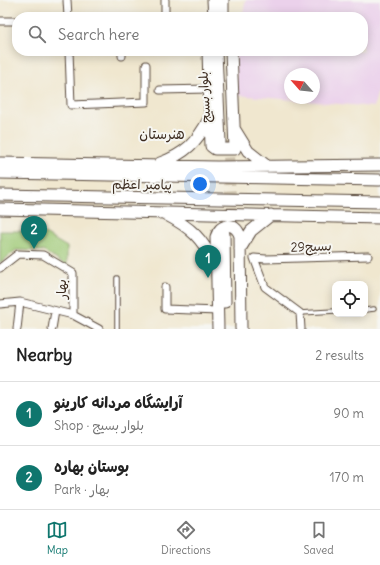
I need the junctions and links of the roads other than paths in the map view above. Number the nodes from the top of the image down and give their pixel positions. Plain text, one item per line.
1 (67, 0) edge
2 (165, 0) edge
3 (213, 0) edge
4 (223, 0) edge
5 (68, 12) edge
6 (165, 12) edge
7 (214, 12) edge
8 (223, 12) edge
9 (12, 20) edge
10 (0, 21) edge
11 (69, 56) edge
12 (208, 56) edge
13 (216, 56) edge
14 (224, 56) edge
15 (231, 56) edge
16 (146, 65) dead end
17 (209, 89) junction
18 (160, 90) dead end
19 (210, 119) junction
20 (234, 128) junction
21 (0, 163) edge
22 (380, 165) edge
23 (153, 166) junction
24 (267, 166) junction
25 (236, 172) junction
26 (0, 173) edge
27 (380, 180) edge
28 (0, 196) edge
29 (380, 202) edge
30 (0, 209) edge
31 (163, 213) junction
32 (271, 215) junction
33 (380, 218) edge
34 (240, 249) junction
35 (368, 256) dead end
36 (0, 268) edge
37 (216, 272) junction
38 (117, 278) dead end
39 (165, 287) dead end
40 (20, 302) junction
41 (0, 304) edge
42 (368, 310) edge
43 (374, 310) dead end
44 (56, 311) junction
45 (218, 311) junction
46 (332, 311) edge
47 (300, 313) junction
48 (73, 315) junction
49 (17, 329) edge
50 (52, 329) edge
51 (99, 329) edge
52 (117, 329) edge
53 (218, 329) edge
54 (225, 329) edge
55 (235, 329) edge
56 (241, 329) edge
57 (301, 329) edge

1 - 5 street
2 - 6 street
3 - 7 main road
4 - 8 main road
9 - 10 street
11 - 16 street
12 - 17 main road
13 - 14 main road, بلوار بسیج
15 - 20 main road
17 - 18 street
17 - 19 main road
19 - 20 main road
19 - 23 main road
20 - 24 main road
21 - 23 main road
22 - 24 main road
23 - 25 main road
24 - 25 main road
25 - 26 main road, پیامبر اعظم
25 - 27 main road, پیامبر اعظم
28 - 29 main road, پیامبر اعظم
30 - 31 main road
31 - 32 main road
31 - 37 main road
32 - 33 main road
32 - 34 main road
34 - 37 main road
34 - 56 main road
35 - 47 street, بسیج29
36 - 48 street, بهار
37 - 45 main road
38 - 52 lane
39 - 45 street
40 - 41 street
40 - 44 street
40 - 49 street
42 - 43 lane
44 - 48 street
44 - 50 street
45 - 53 main road
46 - 47 lane
47 - 57 street
48 - 51 street
54 - 55 main road

